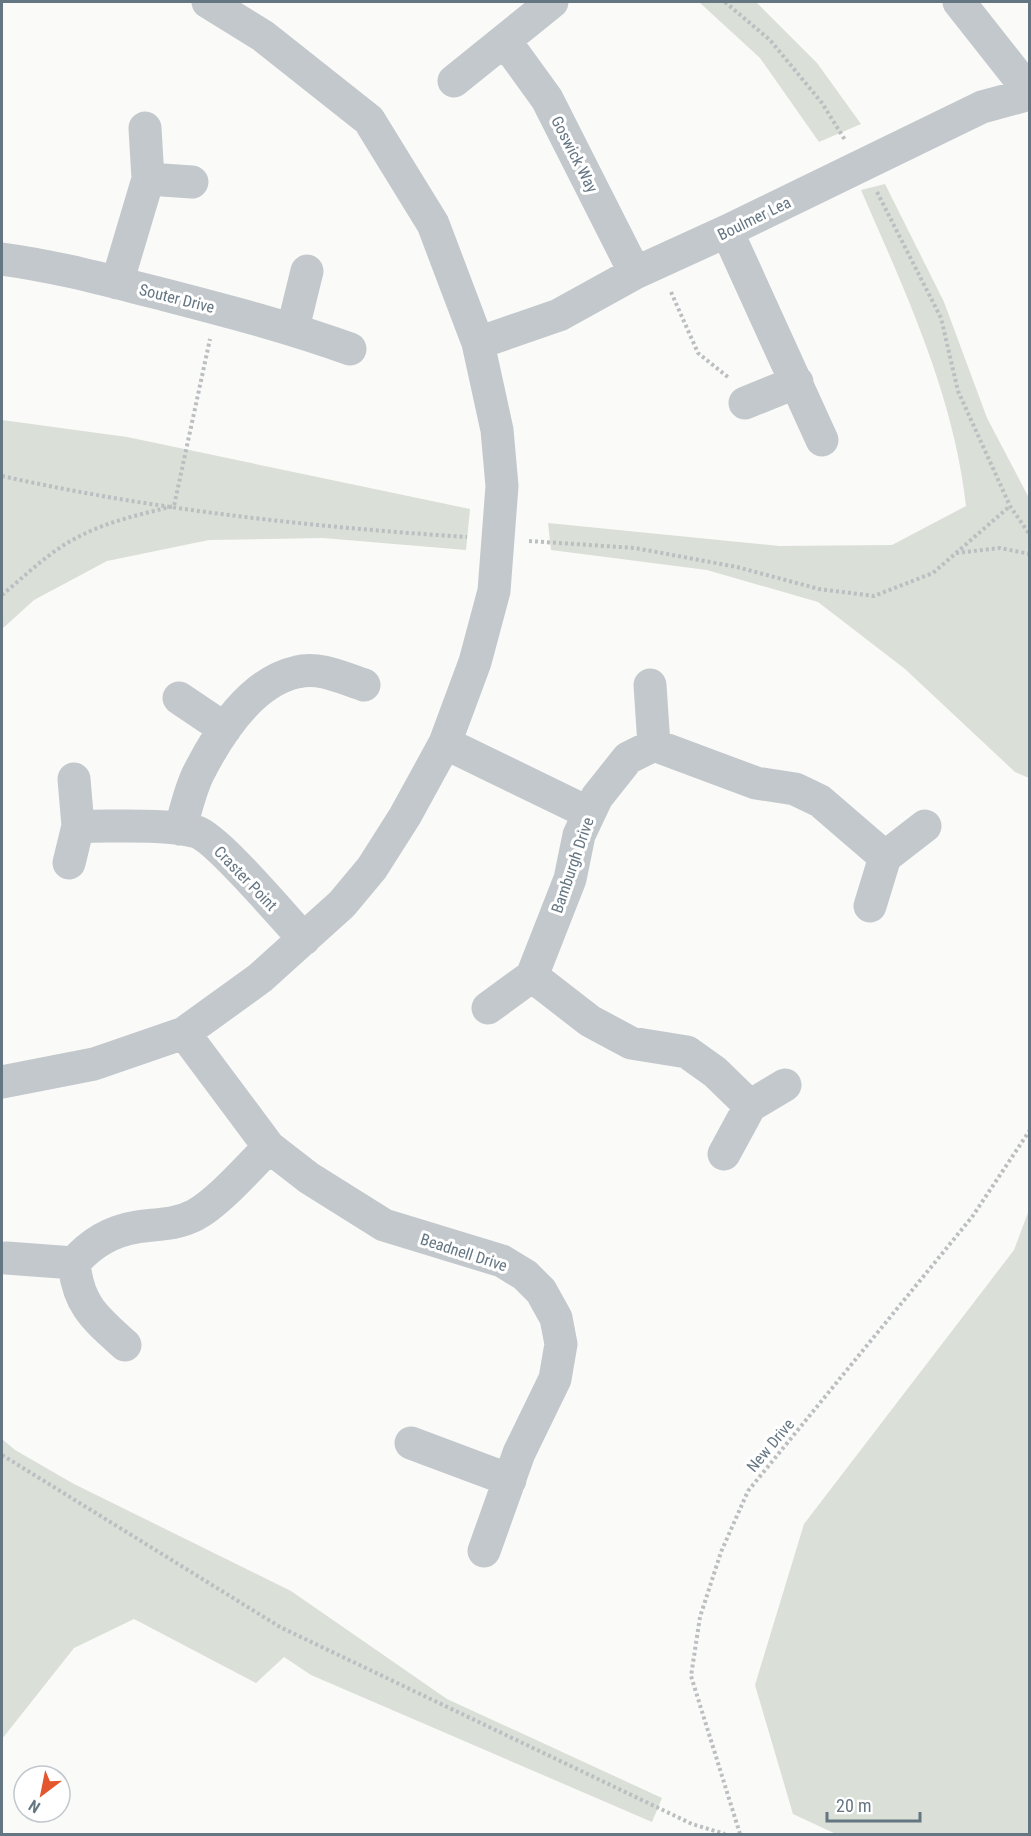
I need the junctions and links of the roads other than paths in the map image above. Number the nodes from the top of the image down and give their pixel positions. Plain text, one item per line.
1 (208, 2) edge
2 (552, 2) edge
3 (959, 2) edge
4 (505, 41) junction
5 (454, 81) dead end
6 (1029, 93) edge
7 (145, 128) dead end
8 (148, 179) junction
9 (192, 182) dead end
10 (727, 231) junction
11 (2, 259) edge
12 (646, 268) junction
13 (307, 271) dead end
14 (117, 283) junction
15 (293, 328) junction
16 (478, 343) junction
17 (351, 349) dead end
18 (797, 382) junction
19 (745, 403) road end
20 (822, 440) dead end
21 (364, 685) dead end
22 (650, 685) dead end
23 (179, 698) dead end
24 (225, 729) junction
25 (445, 743) junction
26 (654, 745) junction
27 (74, 779) dead end
28 (589, 813) junction
29 (78, 826) junction
30 (925, 826) dead end
31 (180, 829) junction
32 (885, 857) junction
33 (69, 863) dead end
34 (870, 906) dead end
35 (304, 939) junction
36 (532, 976) junction
37 (488, 1008) dead end
38 (184, 1033) junction
39 (2, 1082) edge
40 (785, 1085) dead end
41 (750, 1106) junction
42 (269, 1146) junction
43 (724, 1154) dead end
44 (6, 1258) dead end
45 (74, 1263) junction
46 (125, 1345) dead end
47 (411, 1443) dead end
48 (510, 1480) junction
49 (484, 1551) dead end

1 - 16 street
2 - 4 street
3 - 6 street
4 - 5 street
4 - 12 street, Goswick Way
6 - 10 street, Boulmer Lea
7 - 8 street
8 - 9 street
8 - 14 street
10 - 12 street, Boulmer Lea
10 - 18 street
11 - 14 street, Souter Drive
12 - 16 street, Boulmer Lea
13 - 15 street
14 - 15 street, Souter Drive
15 - 17 street, Souter Drive
16 - 25 street
18 - 19 street
18 - 20 street
21 - 24 street
22 - 26 street
23 - 24 street
24 - 31 street
25 - 28 street
25 - 35 street
26 - 28 street, Bamburgh Drive
26 - 32 street
27 - 29 street
28 - 36 street, Bamburgh Drive
29 - 31 street, Craster Point
29 - 33 street
30 - 32 street
31 - 35 street, Craster Point
32 - 34 street
35 - 38 street
36 - 37 street
36 - 41 street
38 - 39 street
38 - 42 street, Beadnell Drive
40 - 41 street
41 - 43 street
42 - 45 street
42 - 48 street, Beadnell Drive
44 - 45 street
45 - 46 street
47 - 48 street
48 - 49 street, Beadnell Drive

